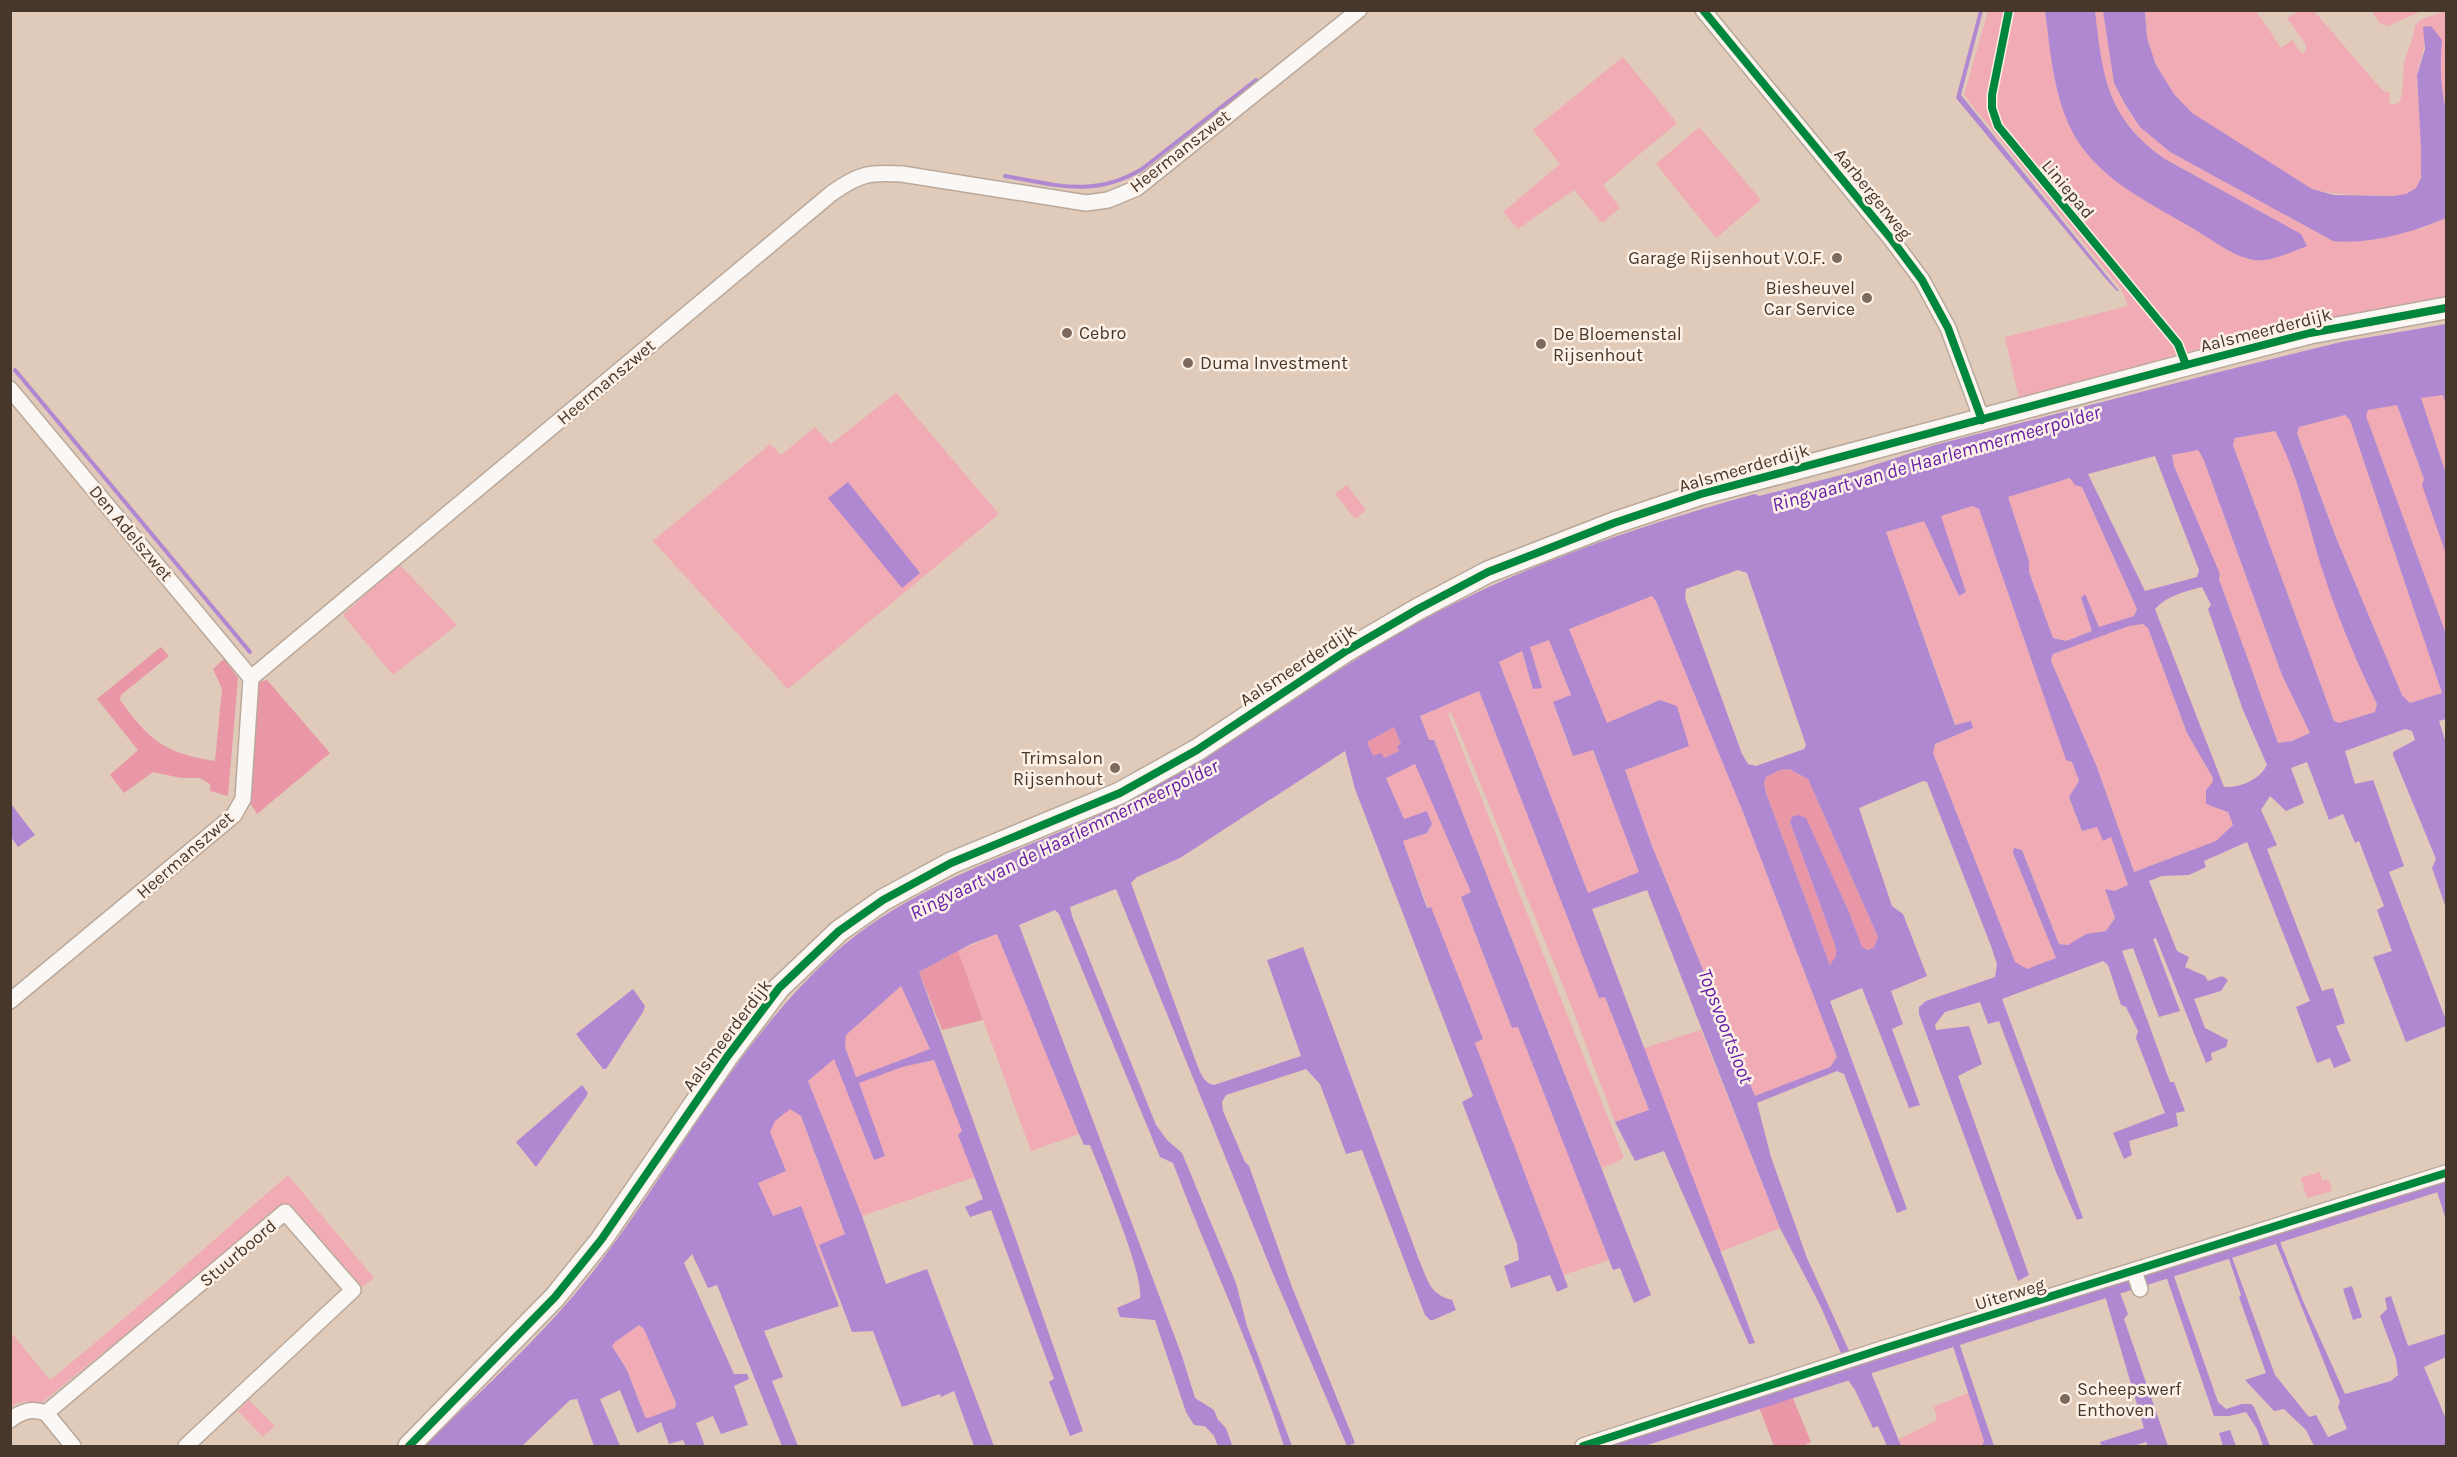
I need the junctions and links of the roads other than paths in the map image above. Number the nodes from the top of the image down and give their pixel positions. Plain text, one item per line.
1 (1359, 10) edge
2 (1703, 10) edge
3 (2446, 308) edge
4 (10, 389) edge
5 (1982, 420) junction
6 (251, 678) junction
7 (10, 1001) edge
8 (2446, 1173) edge
9 (46, 1413) junction
10 (10, 1420) edge
11 (73, 1446) edge
12 (186, 1446) edge
13 (409, 1446) edge
14 (1583, 1446) edge

1 - 6 street, Heermanszwet
2 - 5 street, Aarbergerweg
3 - 5 street, Aalsmeerderdijk
4 - 6 street, Den Adelszwet
5 - 13 street, Aalsmeerderdijk
6 - 7 street, Heermanszwet
8 - 14 street, Uiterweg
9 - 10 street
9 - 11 street
9 - 12 street, Stuurboord

